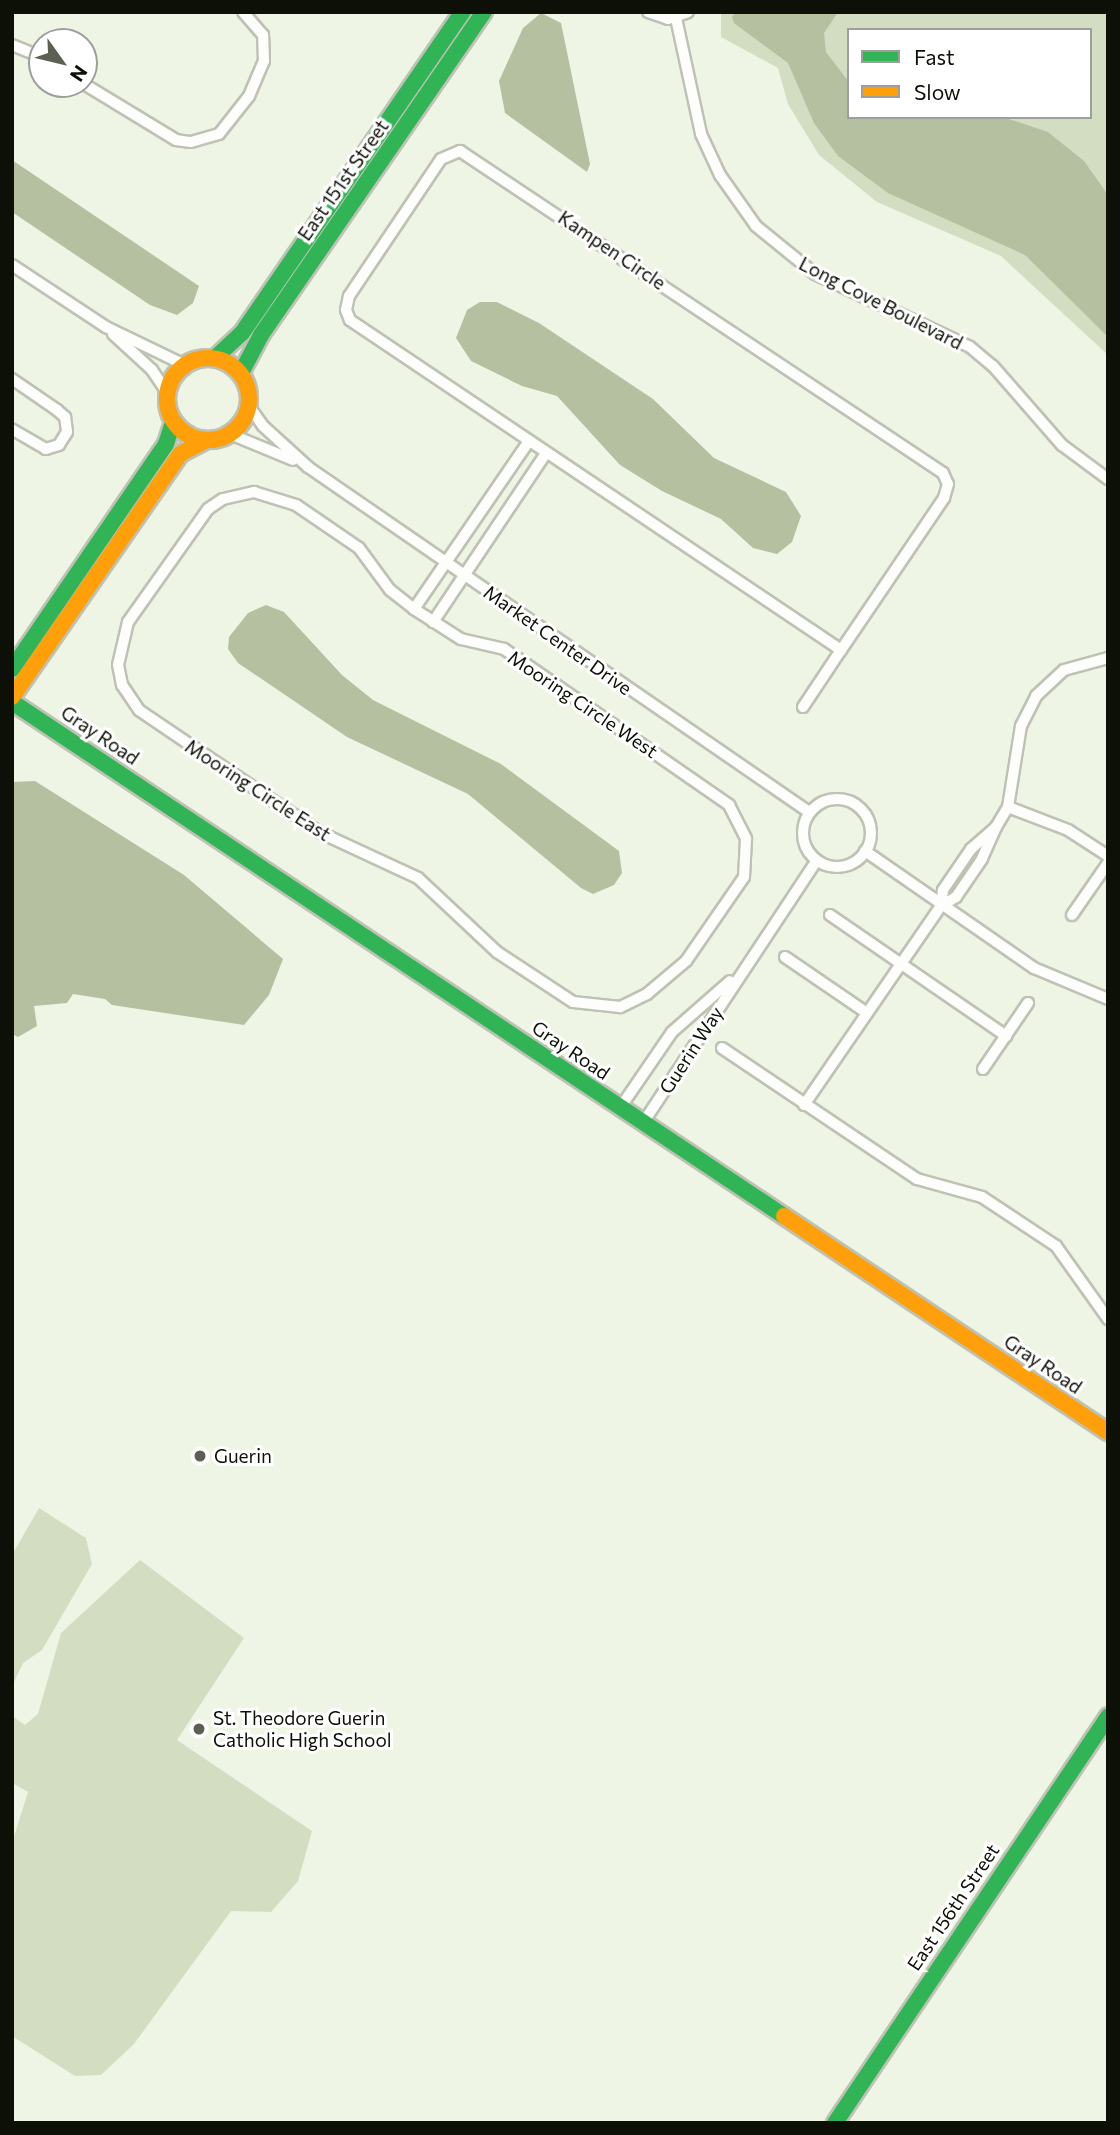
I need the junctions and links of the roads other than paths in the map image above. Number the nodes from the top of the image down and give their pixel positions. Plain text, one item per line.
1 (463, 12) edge
2 (484, 12) edge
3 (648, 12) edge
4 (688, 12) edge
5 (243, 13) edge
6 (676, 18) junction
7 (98, 93) edge
8 (12, 265) edge
9 (106, 327) junction
10 (215, 358) junction
11 (185, 365) junction
12 (241, 373) junction
13 (12, 379) edge
14 (167, 392) junction
15 (249, 406) junction
16 (173, 422) junction
17 (12, 429) edge
18 (230, 434) junction
19 (204, 441) junction
20 (529, 441) junction
21 (546, 453) junction
22 (308, 467) junction
23 (1108, 479) edge
24 (446, 563) junction
25 (163, 572) joint
26 (465, 576) junction
27 (414, 609) junction
28 (433, 622) junction
29 (841, 650) junction
30 (1108, 658) edge
31 (12, 669) edge
32 (12, 699) edge
33 (803, 707) dead end
34 (1008, 807) junction
35 (809, 812) junction
36 (865, 851) junction
37 (1108, 856) edge
38 (817, 860) junction
39 (1108, 863) edge
40 (941, 906) junction
41 (830, 915) dead end
42 (1072, 915) dead end
43 (711, 929) joint
44 (785, 957) dead end
45 (902, 964) junction
46 (738, 975) junction
47 (1108, 999) edge
48 (1028, 1003) dead end
49 (867, 1013) junction
50 (1006, 1036) junction
51 (722, 1048) dead end
52 (983, 1069) dead end
53 (804, 1105) junction
54 (620, 1108) junction
55 (643, 1123) junction
56 (1108, 1319) edge
57 (1108, 1432) edge
58 (1108, 1716) edge
59 (835, 2123) edge

1 - 10 street, East 151st Street
2 - 12 street, East 151st Street
3 - 6 street
4 - 6 street
5 - 7 street
6 - 23 street, Long Cove Boulevard
8 - 9 street
9 - 11 street
9 - 14 street
10 - 11 street
10 - 12 street
11 - 14 street
12 - 15 street
13 - 17 street
14 - 16 street
15 - 18 street
15 - 22 street, Market Center Drive
16 - 19 street
16 - 31 street
18 - 19 street
18 - 22 street, Market Center Drive
19 - 32 street
20 - 21 street, Kampen Circle
20 - 24 street
20 - 29 street, Kampen Circle
21 - 26 street
21 - 29 street, Kampen Circle
22 - 24 street, Market Center Drive
24 - 26 street, Market Center Drive
24 - 27 street
25 - 27 street, Mooring Circle West
25 - 43 street, Mooring Circle East
26 - 28 street
26 - 35 street, Market Center Drive
27 - 28 street, Mooring Circle West
28 - 43 street, Mooring Circle West
29 - 33 street, Kampen Circle
30 - 34 street
32 - 54 street, Gray Road
34 - 37 street
34 - 40 street
35 - 36 street
35 - 38 street
36 - 38 street
36 - 40 street
38 - 46 street, Guerin Way
39 - 42 street
40 - 45 street
40 - 47 street
41 - 45 street
44 - 49 street
45 - 49 street
45 - 50 street
46 - 54 street, Guerin Way
46 - 55 street, Guerin Way
48 - 50 street
49 - 53 street
50 - 52 street
51 - 53 street
53 - 56 street
54 - 55 street, Gray Road
55 - 57 street, Gray Road
58 - 59 street, East 156th Street

